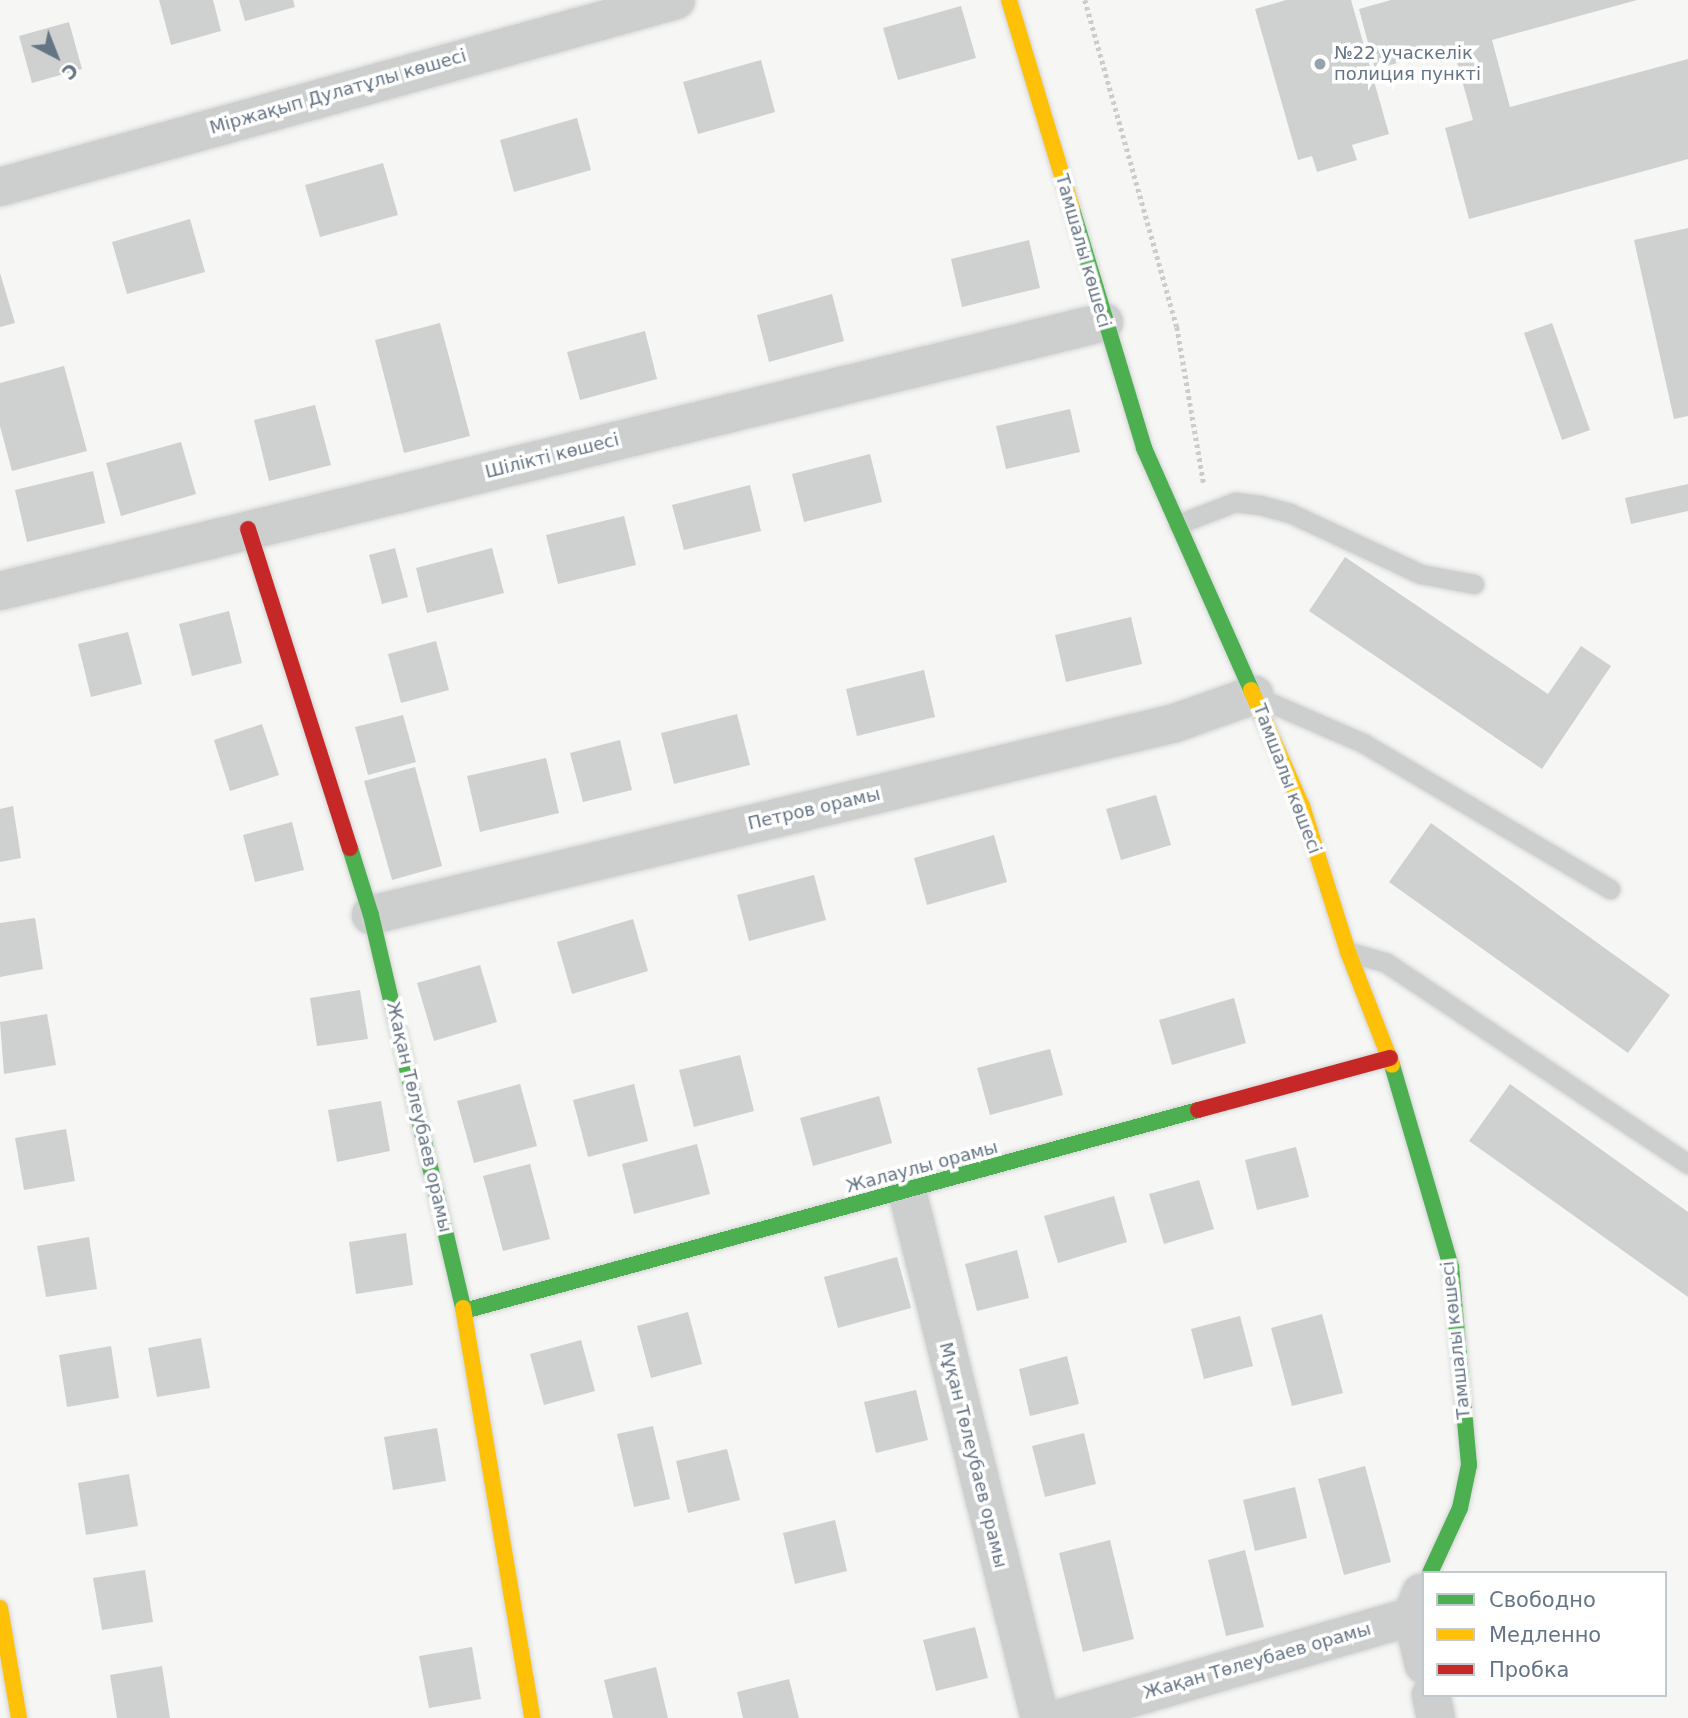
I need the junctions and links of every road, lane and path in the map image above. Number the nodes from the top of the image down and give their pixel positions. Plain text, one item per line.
1 (676, 0) edge
2 (1009, 0) edge
3 (1085, 0) edge
4 (0, 187) edge
5 (1104, 322) junction
6 (1209, 513) junction
7 (1178, 524) junction
8 (248, 529) junction
9 (1475, 584) dead end
10 (0, 591) edge
11 (1254, 695) junction
12 (1610, 889) dead end
13 (371, 915) junction
14 (1348, 952) junction
15 (1390, 1058) junction
16 (1688, 1164) edge
17 (907, 1191) junction
18 (464, 1311) junction
19 (1431, 1571) edge
20 (1418, 1601) edge
21 (0, 1608) edge
22 (1422, 1644) edge
23 (1431, 1697) edge
24 (19, 1718) edge
25 (532, 1718) edge
26 (1040, 1718) edge
27 (1062, 1718) edge
28 (1436, 1718) edge

1 - 4 street, Міржақып Дулатұлы көшесі
2 - 5 street, Тамшалы көшесі
3 - 6 path
5 - 7 street, Тамшалы көшесі
5 - 8 street, Шілікті көшесі
6 - 7 lane
6 - 9 lane
7 - 11 street, Тамшалы көшесі
8 - 10 street, Шілікті көшесі
8 - 13 street, Жақан Төлеубаев орамы
11 - 12 lane
11 - 13 street, Петров орамы
11 - 14 street, Тамшалы көшесі
13 - 18 street, Жақан Төлеубаев орамы
14 - 15 street, Тамшалы көшесі
14 - 16 lane
15 - 17 street, Жалаулы орамы
15 - 19 street, Тамшалы көшесі
17 - 18 street, Жалаулы орамы
17 - 26 street, Мұқан Төлеубаев орамы
18 - 25 street, Жақан Төлеубаев орамы
20 - 22 street
20 - 27 street, Жақан Төлеубаев орамы
21 - 24 street
23 - 28 street

